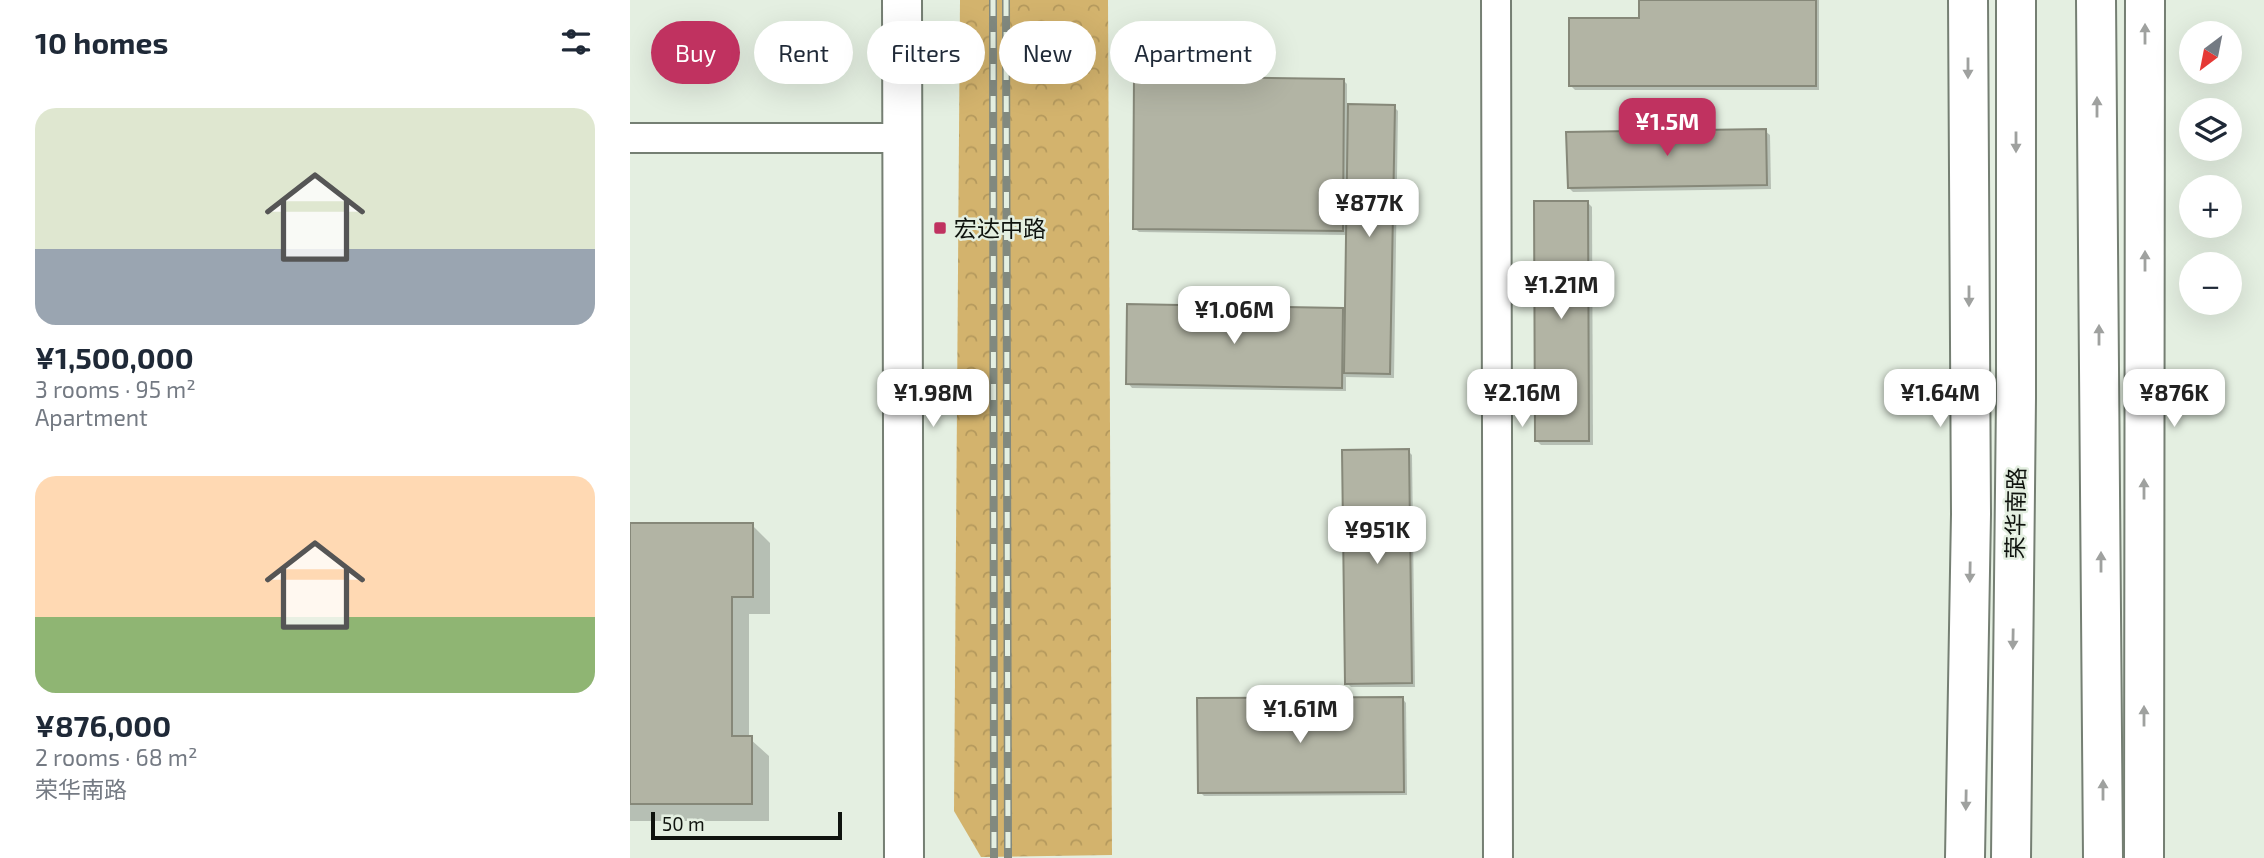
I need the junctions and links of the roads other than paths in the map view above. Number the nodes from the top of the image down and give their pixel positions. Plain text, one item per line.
1 (902, 0) edge
2 (1496, 0) edge
3 (1968, 0) edge
4 (2016, 0) edge
5 (2096, 0) edge
6 (2145, 0) edge
7 (630, 138) edge
8 (903, 138) junction
9 (2016, 398) junction
10 (1971, 514) junction
11 (904, 858) edge
12 (1498, 858) edge
13 (1965, 858) edge
14 (2011, 858) edge
15 (2103, 858) edge
16 (2144, 858) edge

1 - 8 street
2 - 12 street
3 -> 10 street
4 -> 9 street, 荣华南路
15 -> 5 street
16 -> 6 street
7 - 8 street
8 - 11 street
9 - 10 street
9 -> 14 street, 荣华南路
10 -> 13 street

